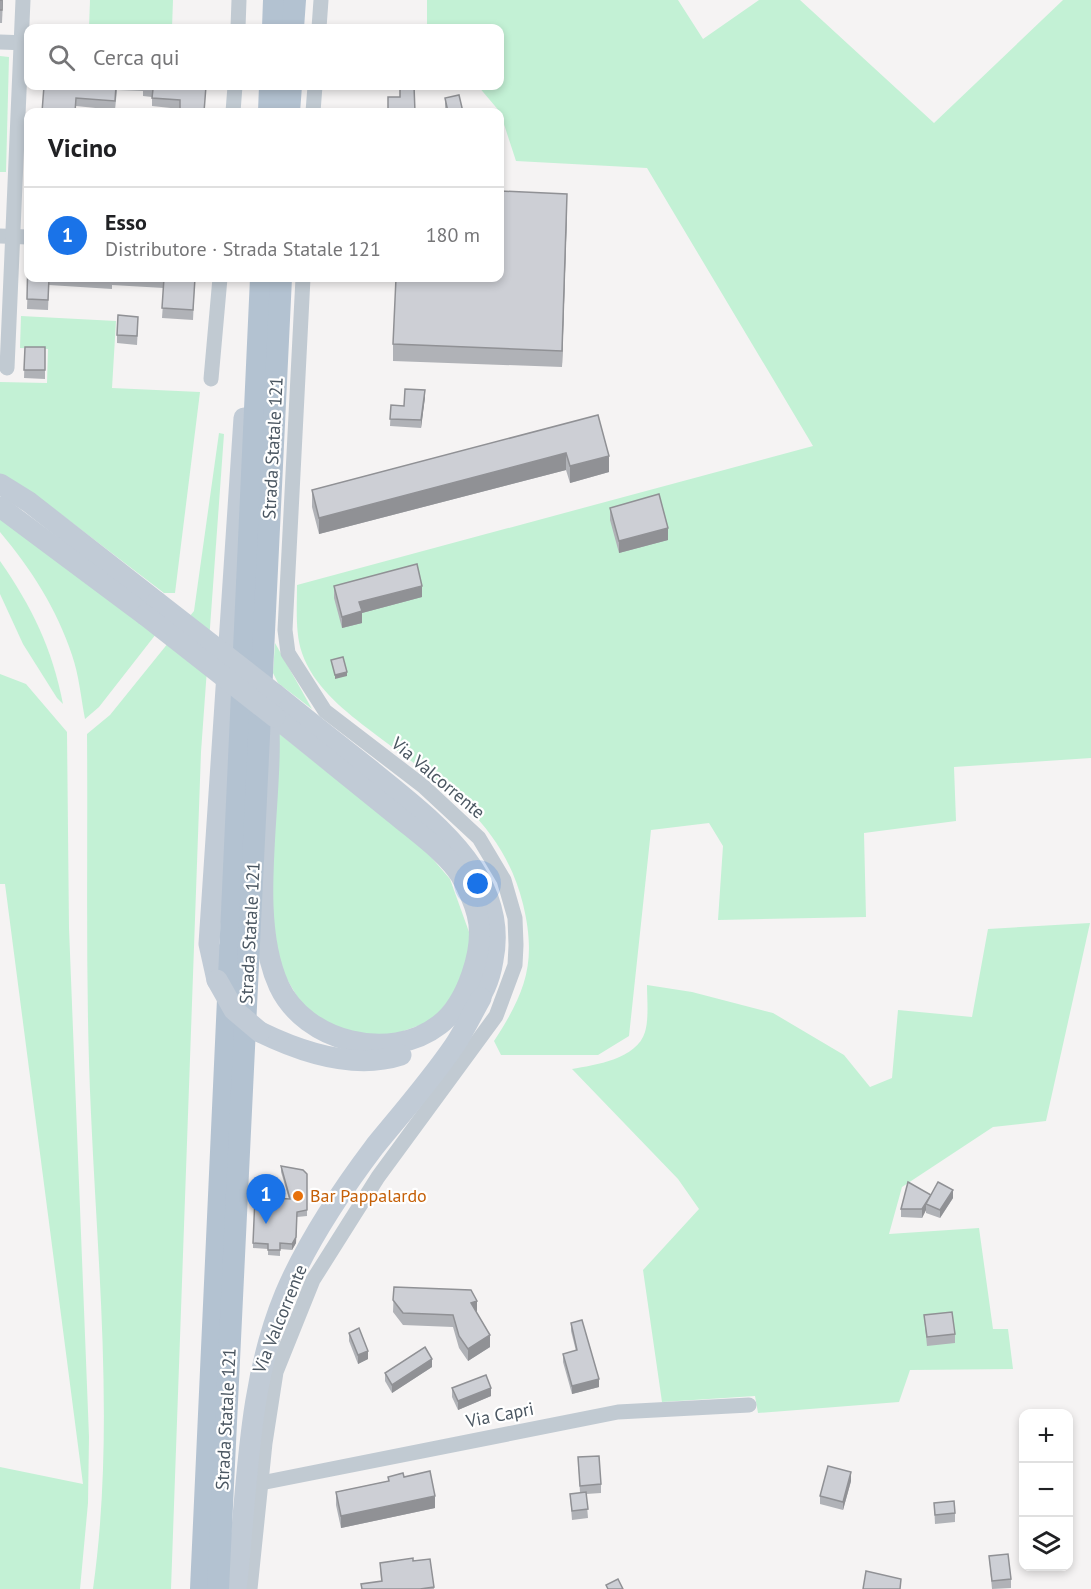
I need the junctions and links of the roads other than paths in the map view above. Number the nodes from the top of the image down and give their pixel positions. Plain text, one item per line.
1 (23, 0) edge
2 (239, 0) edge
3 (274, 0) edge
4 (295, 0) edge
5 (321, 0) edge
6 (24, 24) edge
7 (238, 24) edge
8 (273, 24) edge
9 (293, 24) edge
10 (319, 24) edge
11 (0, 42) edge
12 (24, 43) edge
13 (24, 53) edge
14 (235, 90) edge
15 (270, 90) edge
16 (291, 90) edge
17 (315, 90) edge
18 (233, 108) edge
19 (268, 108) edge
20 (289, 108) edge
21 (313, 108) edge
22 (6, 236) edge
23 (24, 237) edge
24 (220, 282) edge
25 (259, 282) edge
26 (260, 282) edge
27 (281, 282) edge
28 (303, 282) edge
29 (7, 368) dead end
30 (211, 379) dead end
31 (0, 484) edge
32 (0, 507) edge
33 (151, 609) junction
34 (262, 670) junction
35 (481, 998) junction
36 (748, 1405) dead end
37 (261, 1483) junction
38 (201, 1589) edge
39 (218, 1589) edge
40 (236, 1589) edge
41 (250, 1589) edge

1 - 6 street
2 - 7 street
3 - 8 main road
4 - 9 main road
5 - 10 street
11 - 12 street
13 - 22 street
14 - 18 street
15 - 19 main road
16 - 20 main road
17 - 21 street
22 - 23 street
22 - 29 street
24 - 30 street
25 - 35 main road, bridge
26 - 38 main road, Strada Statale 121
27 - 34 main road, Strada Statale 121
28 - 37 street, Via Valcorrente
31 - 33 main road
32 - 33 main road
33 - 34 main road, bridge
33 - 35 main road, bridge
34 - 39 main road, Strada Statale 121
35 - 40 main road
36 - 37 street, Via Capri
37 - 41 street, Via Valcorrente

